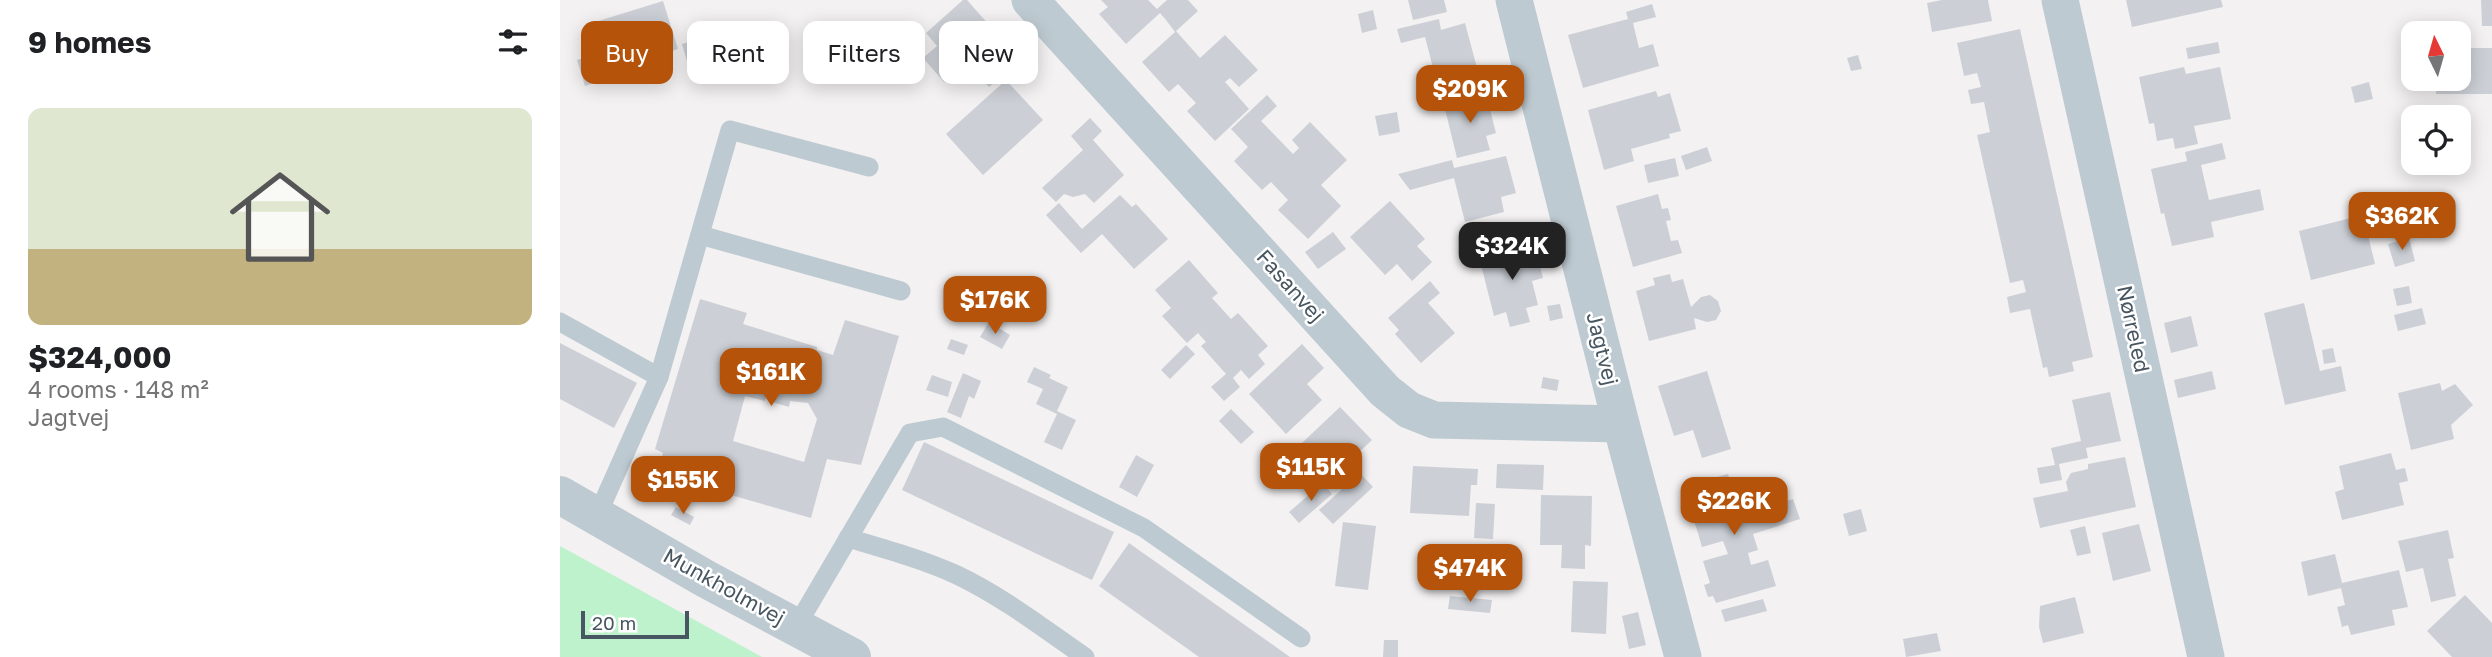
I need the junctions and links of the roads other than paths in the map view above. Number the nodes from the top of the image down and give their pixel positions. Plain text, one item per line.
1 (1030, 0) edge
2 (1514, 0) edge
3 (2060, 0) edge
4 (869, 167) dead end
5 (700, 235) junction
6 (901, 291) dead end
7 (560, 322) edge
8 (659, 377) junction
9 (1621, 425) junction
10 (560, 495) edge
11 (597, 516) junction
12 (848, 538) junction
13 (796, 627) junction
14 (1301, 638) dead end
15 (852, 657) edge
16 (1085, 657) edge
17 (1683, 657) edge
18 (2206, 657) edge

1 - 9 street, Fasanvej
2 - 9 street, Jagtvej
3 - 18 street, Nørreled
4 - 5 lane
5 - 6 lane
5 - 8 lane
7 - 8 lane
8 - 11 lane
9 - 17 street, Jagtvej
10 - 11 street, Munkholmvej
11 - 13 street, Munkholmvej
12 - 13 lane
12 - 14 lane
12 - 16 lane
13 - 15 street, Munkholmvej

